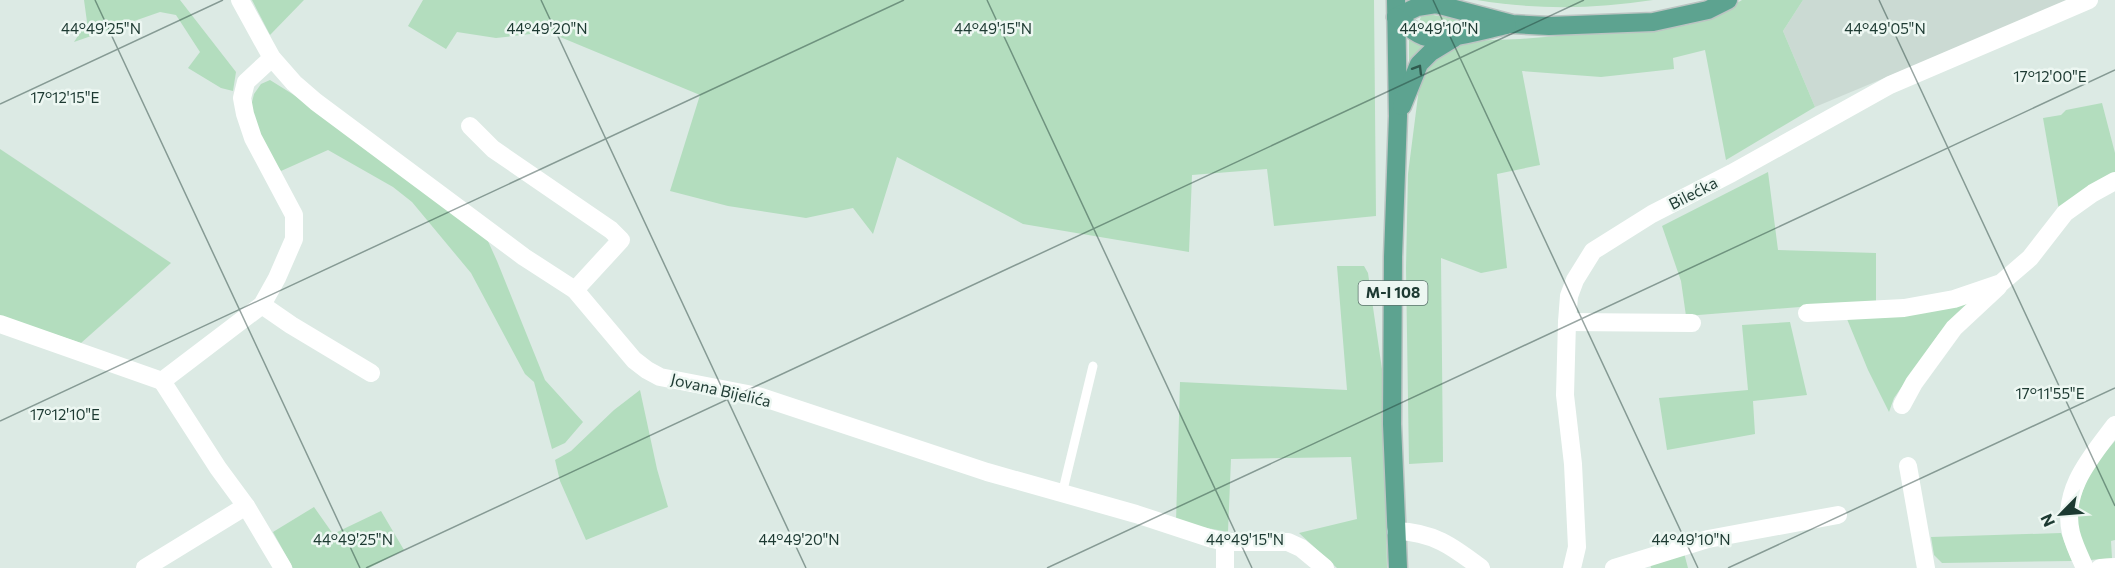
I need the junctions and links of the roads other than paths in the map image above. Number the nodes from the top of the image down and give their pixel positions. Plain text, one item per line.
1 (240, 0) edge
2 (1728, 0) edge
3 (2089, 0) edge
4 (1448, 4) edge
5 (1396, 9) edge
6 (1512, 24) junction
7 (1456, 36) junction
8 (272, 58) junction
9 (1398, 116) junction
10 (470, 126) dead end
11 (2115, 181) edge
12 (2001, 283) junction
13 (575, 290) junction
14 (262, 305) junction
15 (1807, 313) dead end
16 (1567, 322) junction
17 (1692, 323) dead end
18 (0, 324) edge
19 (1093, 366) dead end
20 (371, 373) dead end
21 (162, 381) junction
22 (1902, 405) dead end
23 (2115, 425) edge
24 (1908, 466) dead end
25 (1062, 494) junction
26 (246, 506) junction
27 (1838, 515) dead end
28 (1396, 531) junction
29 (1225, 542) junction
30 (2115, 567) edge
31 (145, 568) edge
32 (283, 568) edge
33 (1225, 568) edge
34 (1324, 568) edge
35 (1398, 568) edge
36 (1480, 568) edge
37 (1572, 568) edge
38 (1614, 568) edge
39 (1926, 568) edge
40 (2085, 568) edge
41 (2100, 568) edge

1 - 8 street, Jovana Bijelića
2 - 6 main road
3 - 16 street, Bilećka
4 - 5 main road
4 - 6 main road
5 - 7 main road
5 - 9 main road, M-I 108
6 - 7 main road
9 -> 7 main road
8 - 13 street, Jovana Bijelića
8 - 14 street
9 - 28 main road, M-I 108
10 - 13 street
11 - 12 street
12 - 15 street
12 - 22 street
13 - 25 street, Jovana Bijelića
14 - 20 street
14 - 21 street
16 - 17 street
16 - 37 street, Bilećka
18 - 21 street
19 - 25 lane
21 - 26 street
23 - 40 street
24 - 39 street
25 - 29 street, Jovana Bijelića
26 - 31 street
26 - 32 street
27 - 38 street
28 - 35 main road, M-I 108
28 - 36 street
29 - 33 street
29 - 34 street, Jovana Bijelića
30 - 41 street

